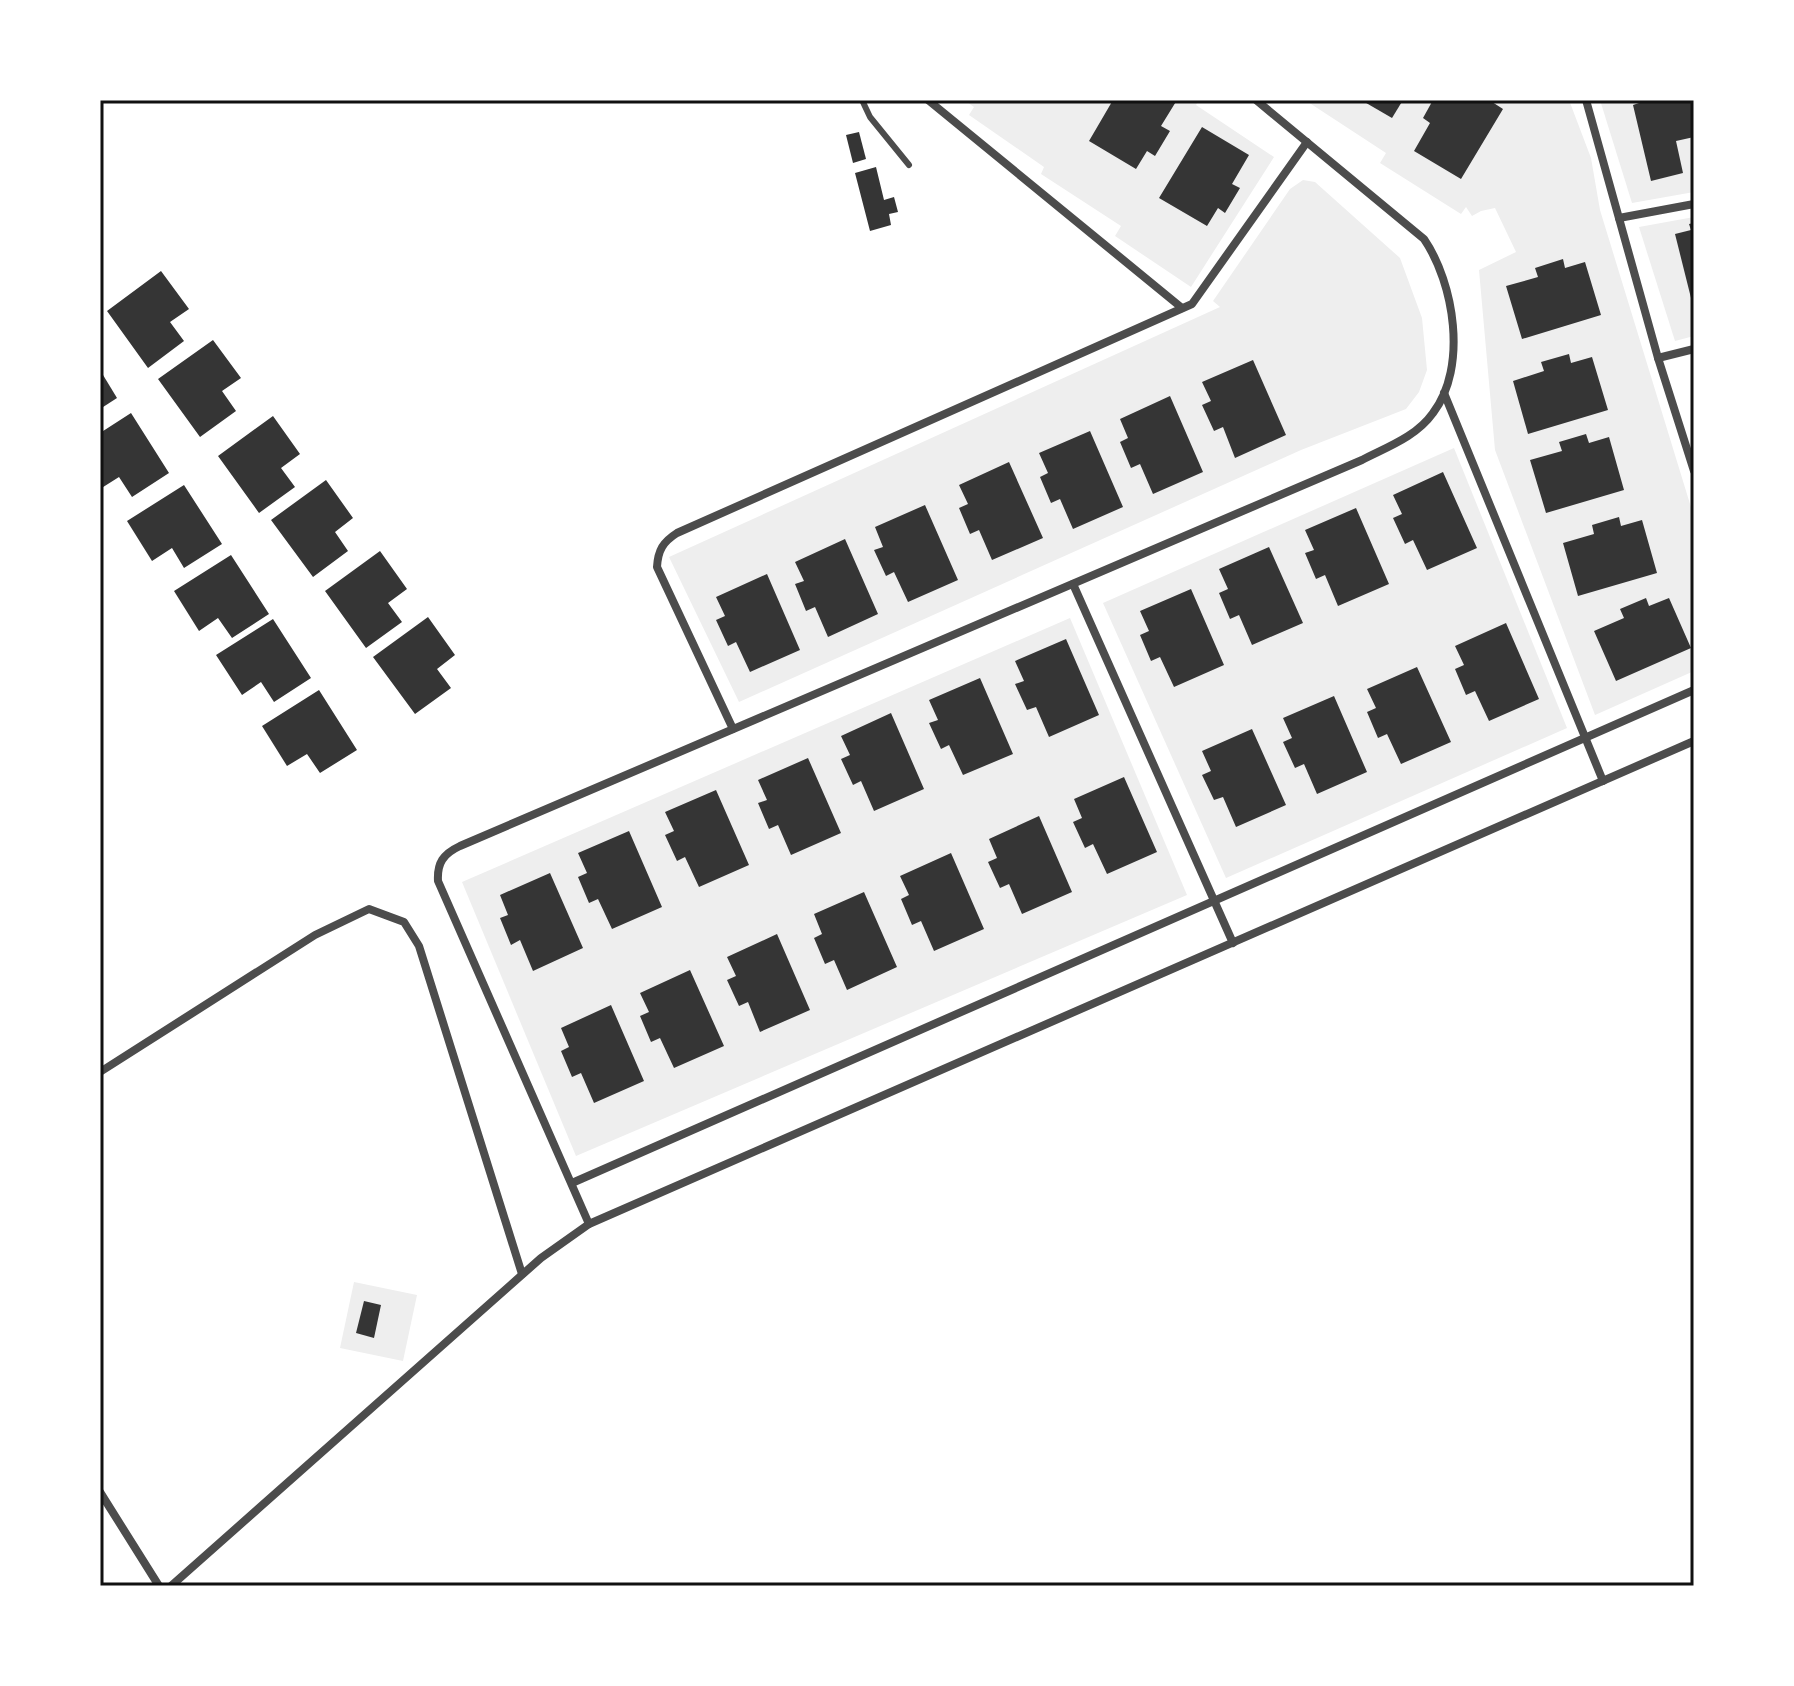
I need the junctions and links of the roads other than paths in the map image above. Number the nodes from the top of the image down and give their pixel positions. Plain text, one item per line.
1 (862, 100) edge
2 (928, 100) edge
3 (1256, 100) edge
4 (1586, 100) edge
5 (1307, 142) junction
6 (909, 165) dead end
7 (1694, 204) edge
8 (1619, 218) junction
9 (1182, 308) junction
10 (1694, 349) edge
11 (1658, 358) junction
12 (1444, 393) junction
13 (1694, 471) edge
14 (1073, 584) junction
15 (1694, 690) edge
16 (733, 729) junction
17 (1584, 738) junction
18 (1694, 741) edge
19 (1603, 781) junction
20 (1214, 900) junction
21 (1233, 943) junction
22 (100, 1072) edge
23 (572, 1183) junction
24 (589, 1224) junction
25 (522, 1274) junction
26 (100, 1492) edge
27 (159, 1586) edge
28 (171, 1586) edge

1 - 6 lane
2 - 9 street
3 - 5 street
4 - 8 street
5 - 9 street
5 - 12 street
7 - 8 street
8 - 11 street
9 - 16 street
10 - 11 street
11 - 13 street
12 - 14 street
12 - 17 street
14 - 16 street
14 - 20 street
15 - 17 street
16 - 23 street
17 - 19 street
17 - 20 street
18 - 19 street
19 - 21 street
20 - 21 street
20 - 23 street
21 - 24 street
22 - 25 street
23 - 24 street
24 - 25 street
25 - 28 street
26 - 27 street

